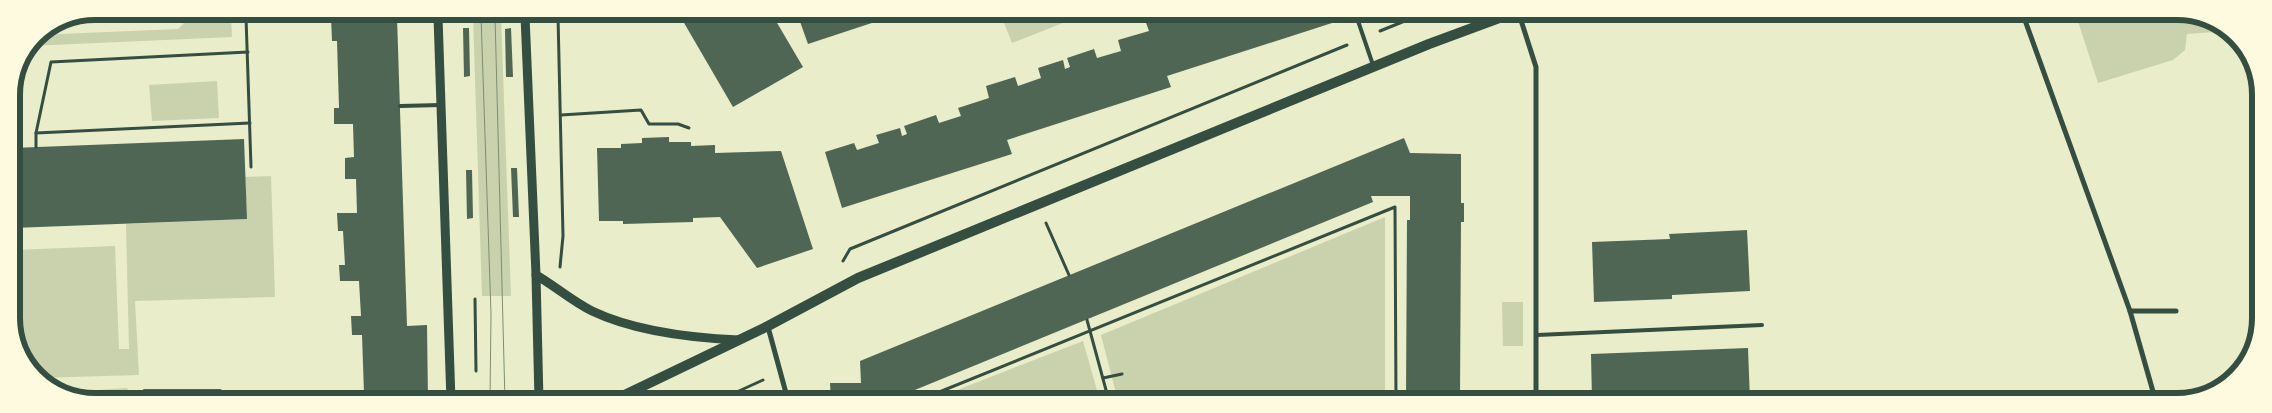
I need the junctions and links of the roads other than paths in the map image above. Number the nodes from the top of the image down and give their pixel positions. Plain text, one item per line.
1 (438, 20) edge
2 (525, 20) edge
3 (1358, 20) edge
4 (1494, 20) edge
5 (1522, 20) edge
6 (2025, 20) edge
7 (1373, 67) junction
8 (441, 105) junction
9 (400, 106) dead end
10 (536, 275) junction
11 (2130, 311) junction
12 (2176, 311) dead end
13 (1762, 325) dead end
14 (768, 326) junction
15 (1537, 335) junction
16 (739, 340) junction
17 (451, 393) edge
18 (539, 393) edge
19 (629, 393) edge
20 (784, 393) edge
21 (1536, 393) edge
22 (2153, 393) edge

1 - 8 street
2 - 10 street
3 - 7 lane
4 - 7 main road
5 - 15 street
6 - 11 street
7 - 14 main road
8 - 9 lane
8 - 17 street
10 - 16 street
10 - 18 street
11 - 12 street
11 - 22 street
13 - 15 lane
14 - 16 main road
14 - 20 street
15 - 21 street
16 - 19 main road

